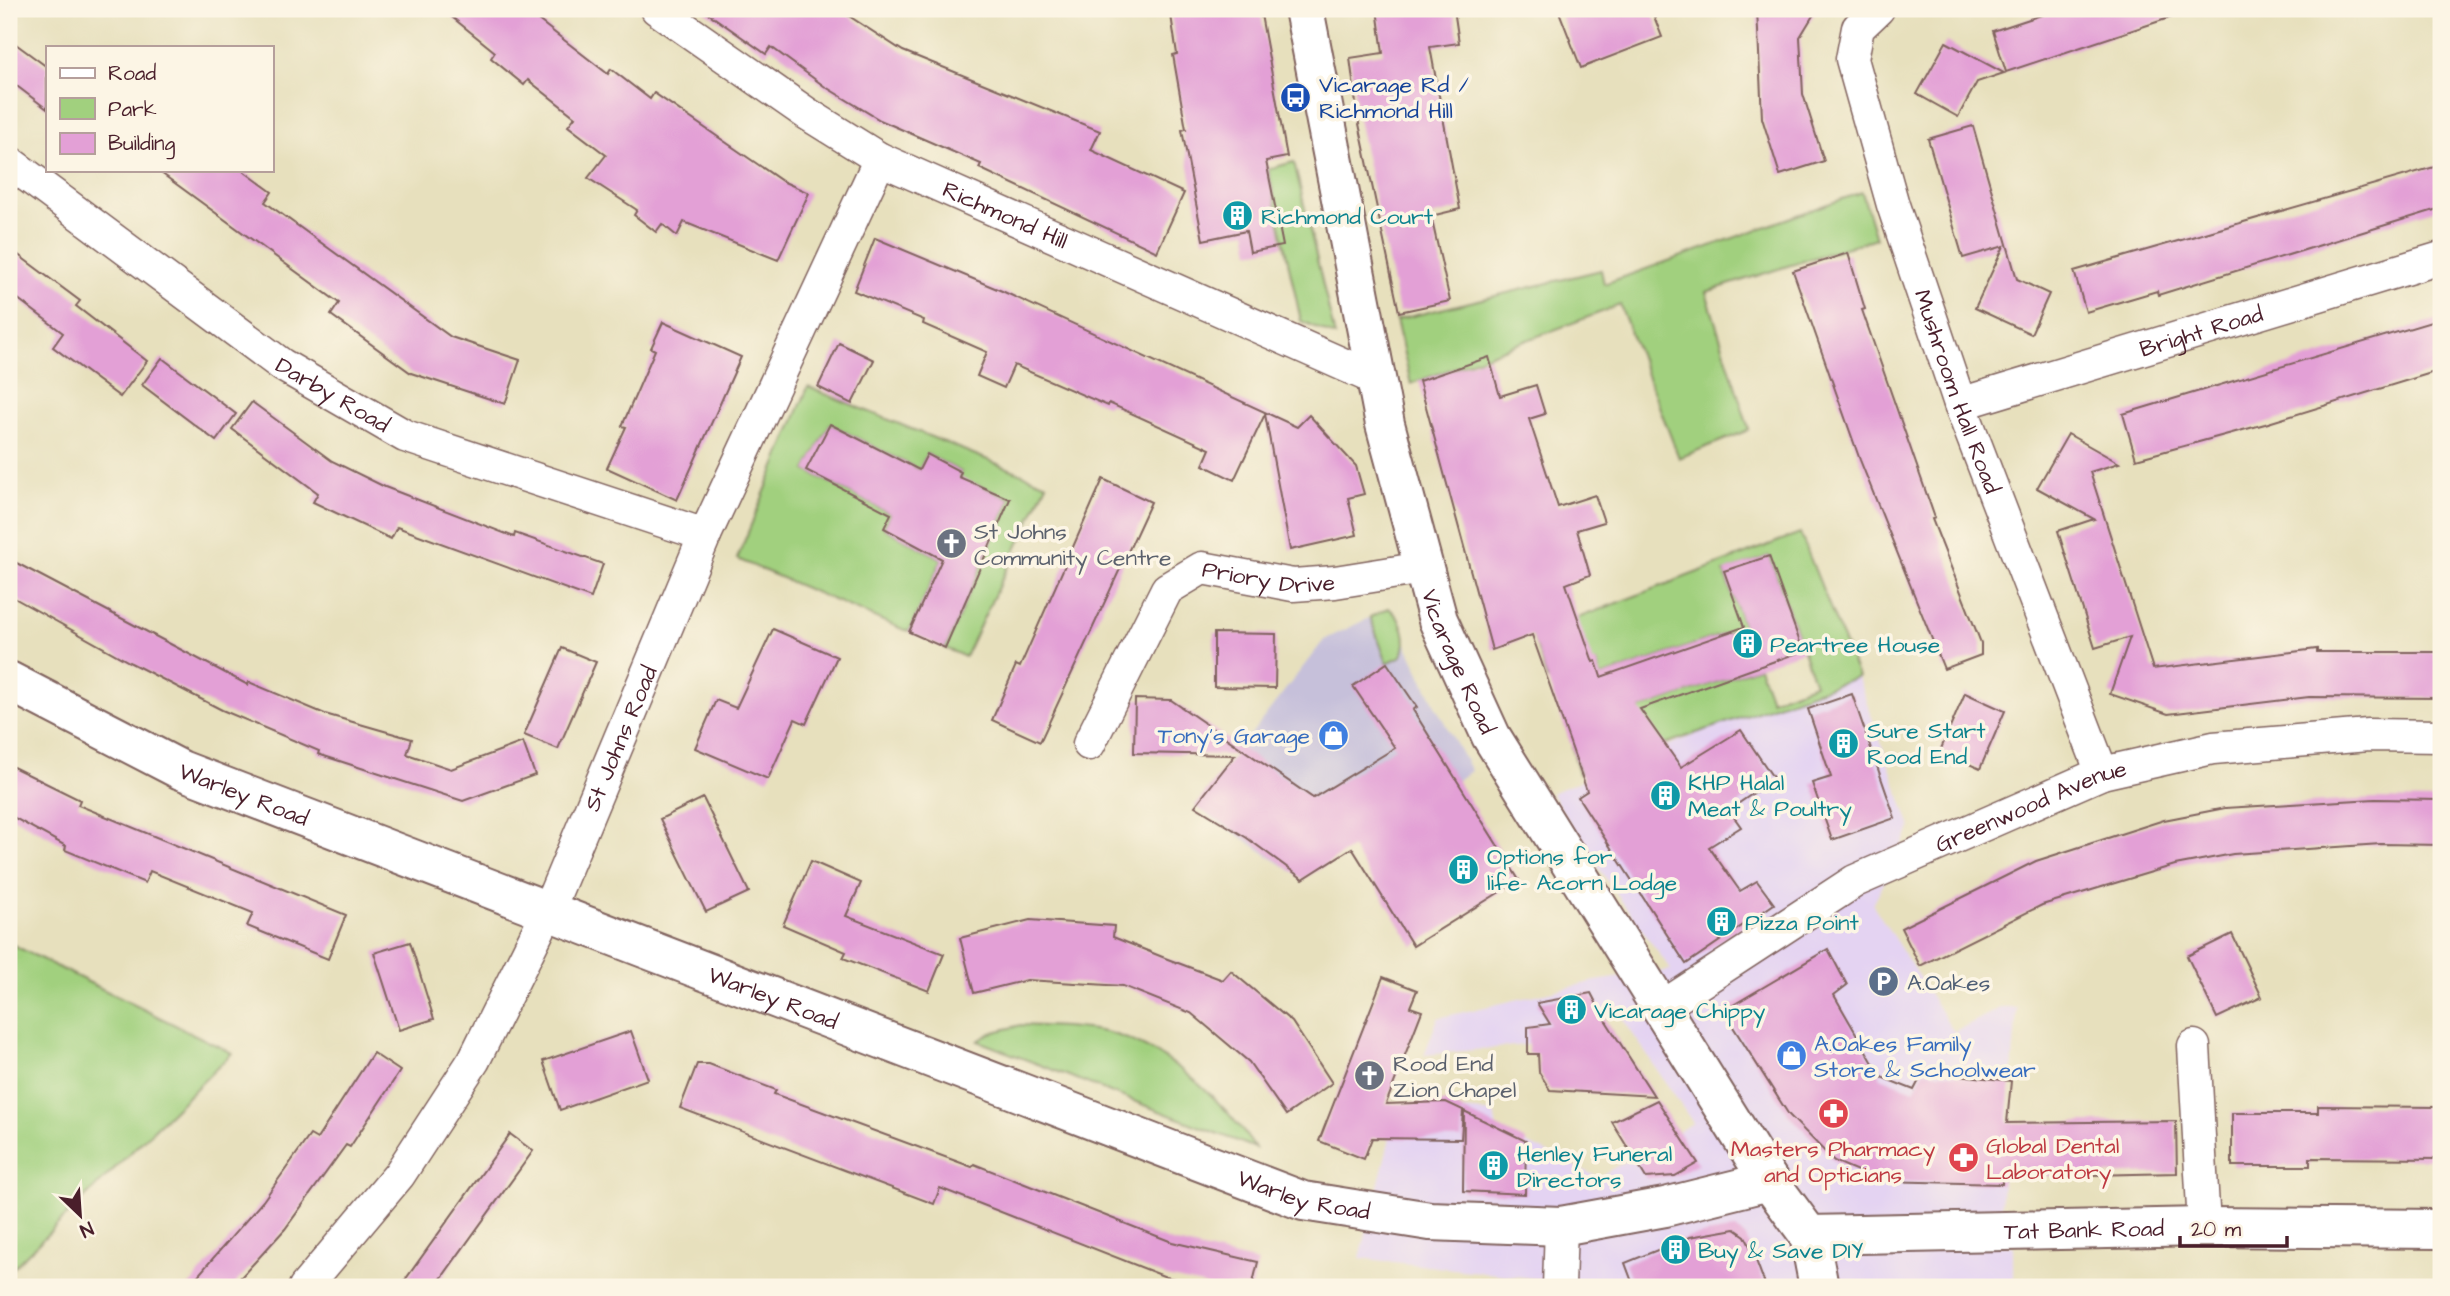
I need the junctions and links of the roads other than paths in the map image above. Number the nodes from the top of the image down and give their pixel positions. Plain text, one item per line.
1 (657, 9) edge
2 (1304, 9) edge
3 (1878, 9) edge
4 (880, 159) junction
5 (9, 162) edge
6 (2441, 258) edge
7 (1376, 379) junction
8 (1960, 404) junction
9 (705, 535) junction
10 (1423, 568) junction
11 (9, 681) edge
12 (2441, 736) edge
13 (1089, 744) dead end
14 (2102, 773) junction
15 (547, 913) junction
16 (1662, 1007) junction
17 (2194, 1046) dead end
18 (1769, 1181) junction
19 (1561, 1226) junction
20 (2204, 1227) junction
21 (2441, 1229) edge
22 (1809, 1235) junction
23 (305, 1287) edge
24 (1559, 1287) edge
25 (1819, 1287) edge

1 - 4 street, Richmond Hill
2 - 7 street, Vicarage Road
3 - 8 street, Mushroom Hall Road
4 - 7 street, Richmond Hill
4 - 9 street, St Johns Road
5 - 9 street, Darby Road
6 - 8 street, Bright Road
7 - 10 street, Vicarage Road
8 - 14 street, Mushroom Hall Road
9 - 15 street, St Johns Road
10 - 13 street, Priory Drive
10 - 16 street, Vicarage Road
11 - 15 street, Warley Road
12 - 14 street, Greenwood Avenue
14 - 16 street, Greenwood Avenue
15 - 19 street, Warley Road
15 - 23 street, St Johns Road
16 - 18 street, Vicarage Road
17 - 20 street
18 - 19 street, Warley Road
18 - 22 street, Vicarage Road
19 - 24 street
20 - 21 street, Tat Bank Road
20 - 22 street, Tat Bank Road
22 - 25 street

